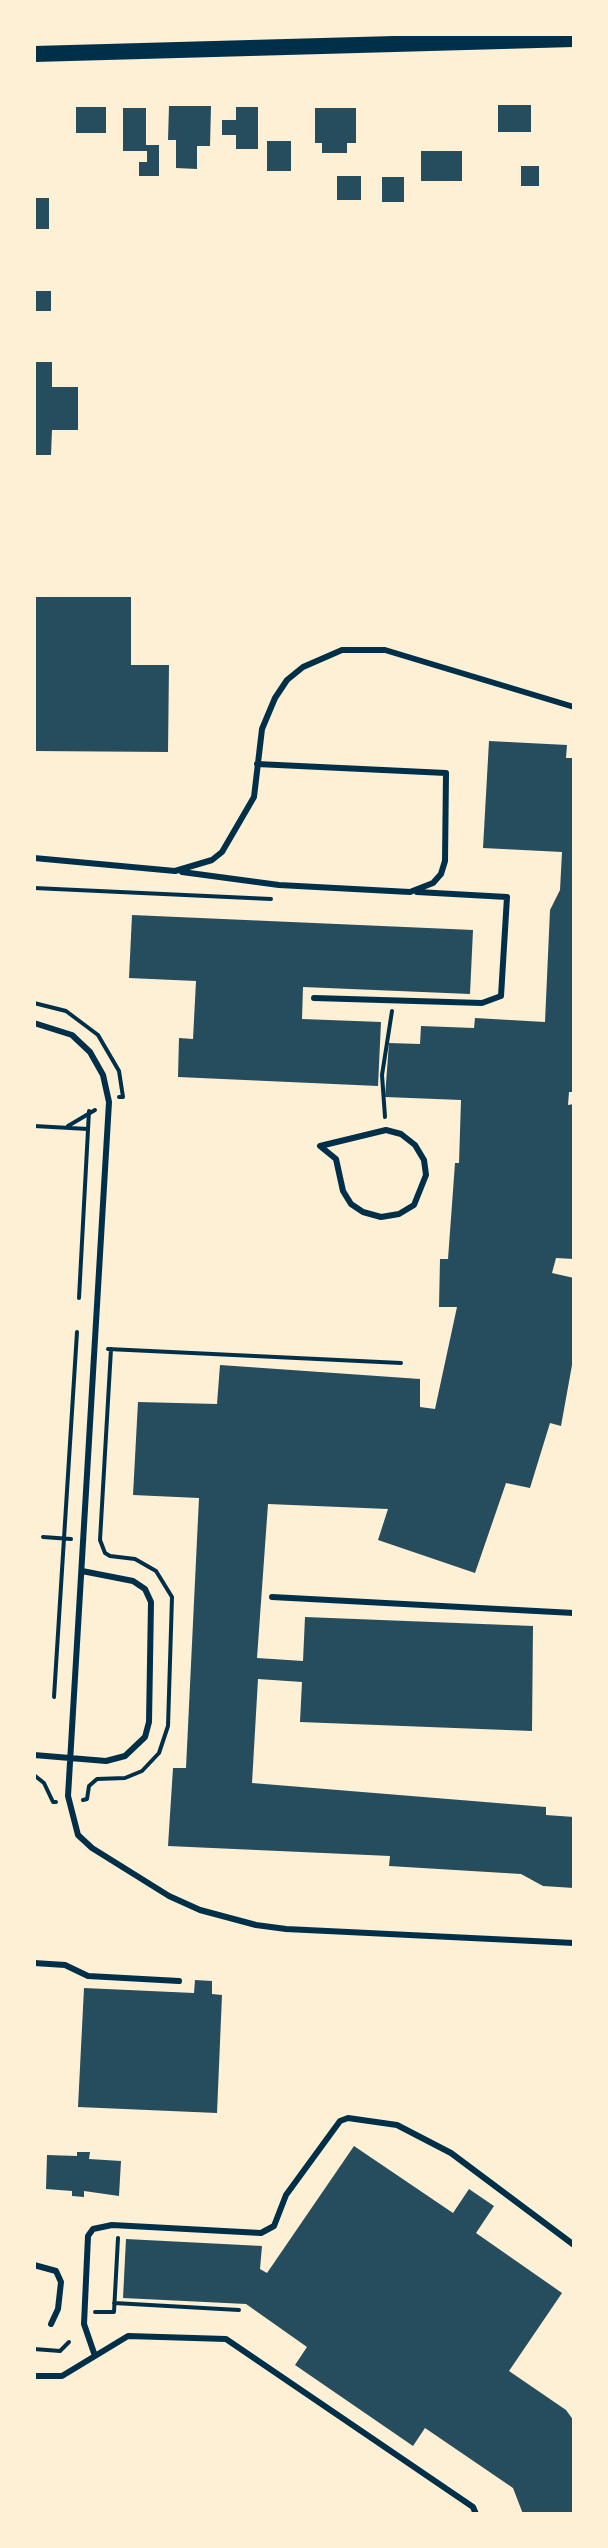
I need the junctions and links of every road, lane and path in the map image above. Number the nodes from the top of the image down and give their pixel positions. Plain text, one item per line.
1 (574, 39) edge
2 (34, 54) edge
3 (574, 707) edge
4 (257, 764) junction
5 (34, 858) edge
6 (175, 871) junction
7 (34, 888) edge
8 (410, 892) junction
9 (273, 899) dead end
10 (314, 998) dead end
11 (393, 1001) junction
12 (34, 1023) edge
13 (34, 1126) edge
14 (66, 1128) junction
15 (88, 1129) junction
16 (386, 1130) junction
17 (79, 1298) dead end
18 (77, 1332) dead end
19 (74, 1347) junction
20 (82, 1348) dead end
21 (106, 1349) dead end
22 (401, 1363) dead end
23 (43, 1537) dead end
24 (63, 1538) junction
25 (71, 1539) dead end
26 (82, 1571) junction
27 (272, 1597) dead end
28 (574, 1613) edge
29 (54, 1697) dead end
30 (34, 1755) edge
31 (73, 1758) junction
32 (34, 1775) edge
33 (56, 1802) dead end
34 (574, 1943) edge
35 (34, 1963) edge
36 (179, 1981) dead end
37 (118, 2238) dead end
38 (574, 2245) edge
39 (34, 2265) edge
40 (114, 2303) junction
41 (239, 2310) dead end
42 (94, 2312) dead end
43 (51, 2324) dead end
44 (69, 2342) dead end
45 (34, 2349) edge
46 (95, 2356) junction
47 (34, 2376) edge
48 (476, 2514) edge

1 - 2 main road
3 - 4 lane
4 - 6 lane
4 - 8 lane
5 - 6 lane
6 - 8 lane
7 - 9 path
8 - 11 lane
10 - 11 lane
11 - 16 path
12 - 26 lane
13 - 14 path
14 - 15 path
14 - 15 path
15 - 17 path
16 - 16 lane
18 - 19 path
19 - 20 path
19 - 24 path
21 - 22 path
23 - 24 path
24 - 25 path
24 - 29 path
26 - 31 lane
26 - 31 lane
27 - 28 lane
30 - 31 lane
31 - 34 lane
32 - 33 path
35 - 36 lane
37 - 40 path
38 - 46 lane
39 - 43 lane
40 - 41 path
40 - 42 path
44 - 45 path
46 - 47 lane
46 - 48 lane

